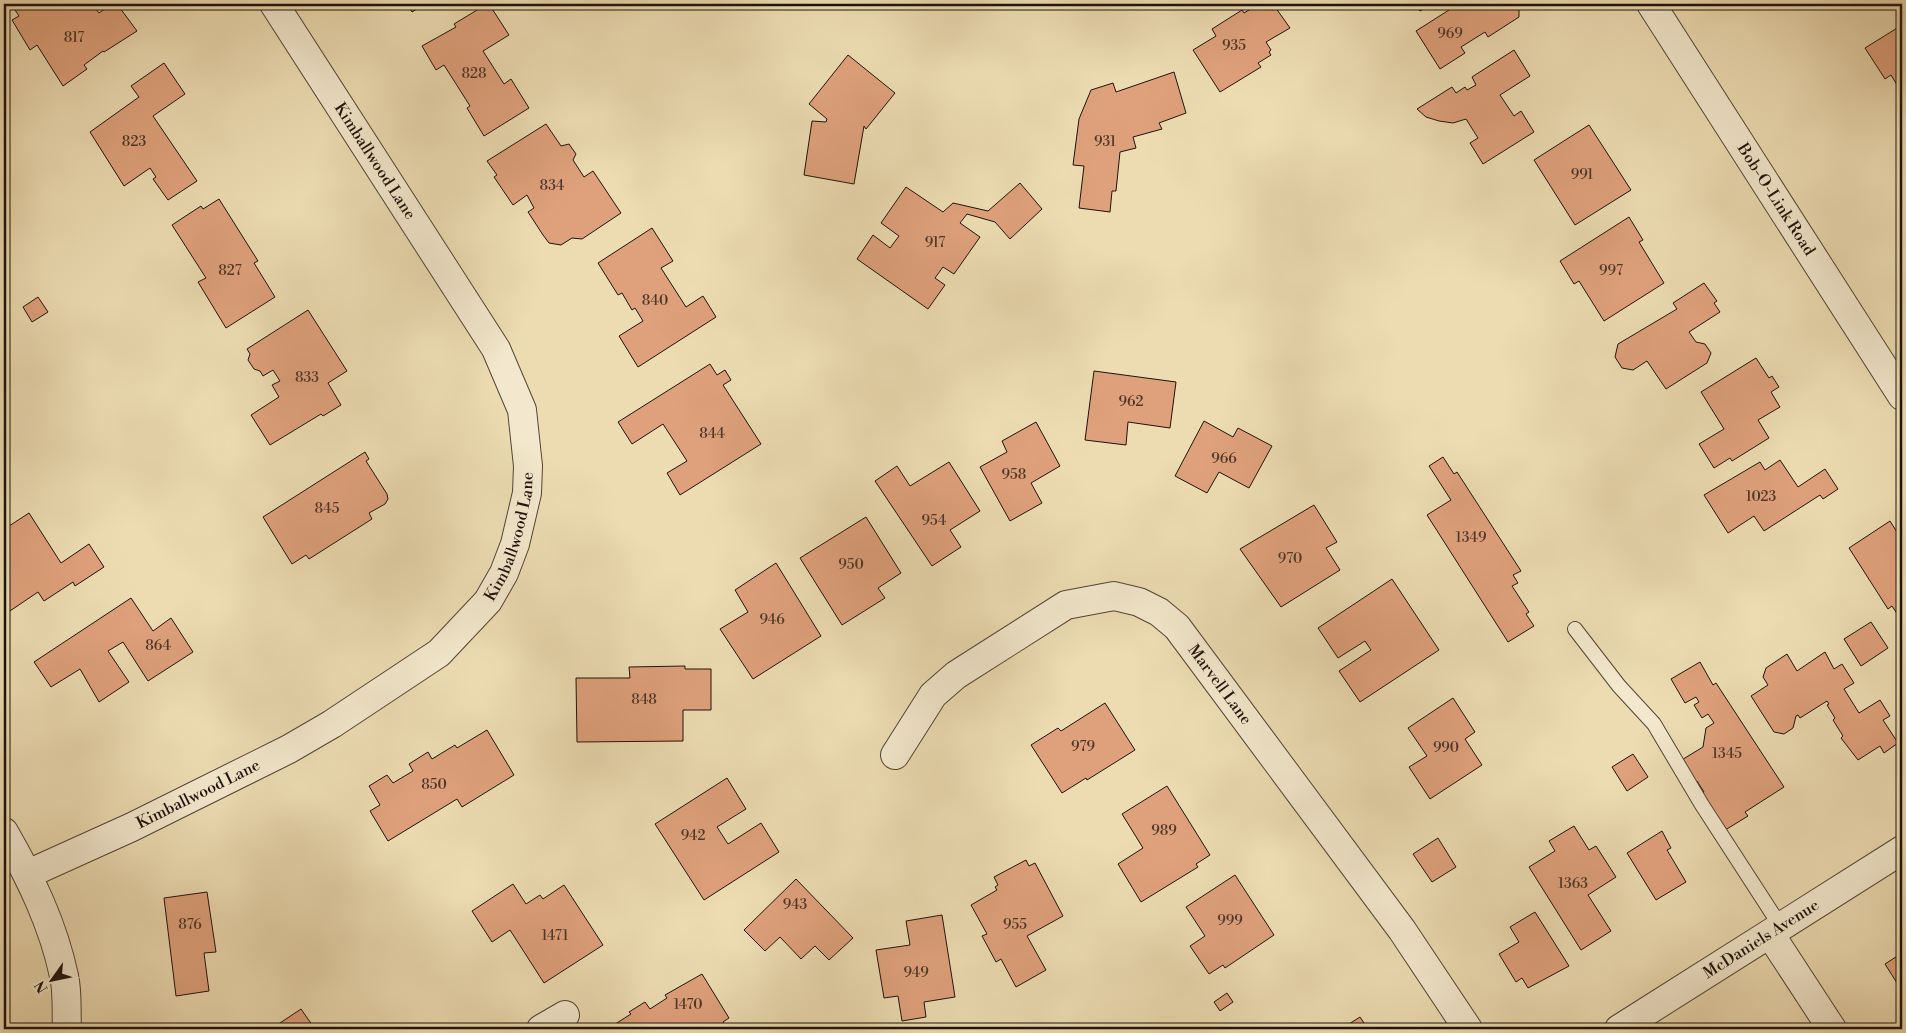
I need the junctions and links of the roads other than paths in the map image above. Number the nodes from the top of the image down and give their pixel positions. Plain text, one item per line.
1 (274, 4) edge
2 (1651, 4) edge
3 (1902, 396) edge
4 (1575, 629) dead end
5 (895, 755) dead end
6 (4, 832) edge
7 (1902, 850) edge
8 (28, 874) junction
9 (1775, 930) junction
10 (565, 1014) dead end
11 (67, 1029) edge
12 (541, 1029) edge
13 (1468, 1029) edge
14 (1619, 1029) edge
15 (1832, 1029) edge

1 - 8 street, Kimballwood Lane
2 - 3 street, Bob-O-Link Road
4 - 9 lane
5 - 13 street, Marvell Lane
6 - 8 street
7 - 9 street, McDaniels Avenue
8 - 11 street
9 - 14 street, McDaniels Avenue
9 - 15 street
10 - 12 street

